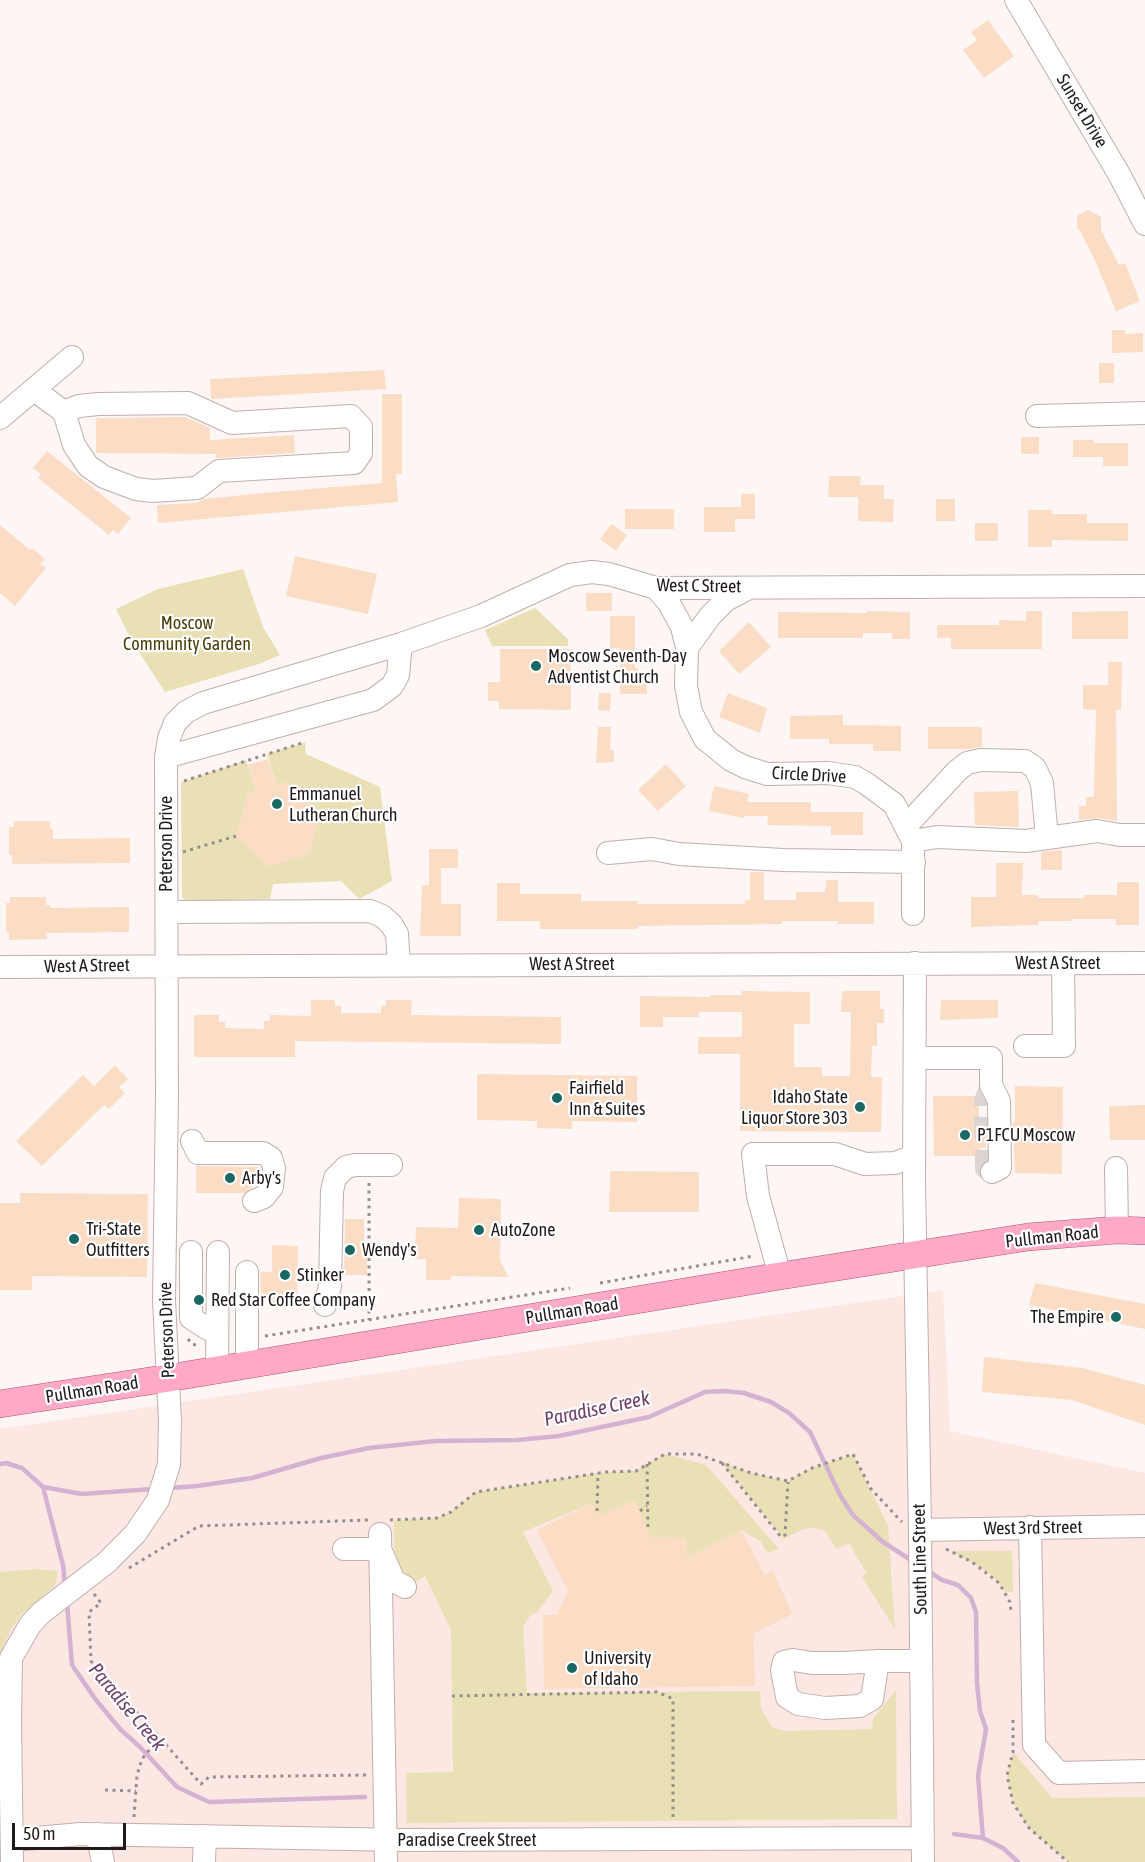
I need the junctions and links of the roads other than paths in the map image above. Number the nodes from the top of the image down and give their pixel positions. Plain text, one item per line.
1 (1016, 0) edge
2 (1145, 224) edge
3 (72, 357) dead end
4 (34, 390) junction
5 (64, 412) junction
6 (1145, 413) edge
7 (1037, 416) dead end
8 (0, 418) edge
9 (1145, 586) edge
10 (656, 588) junction
11 (750, 588) junction
12 (401, 644) junction
13 (687, 648) junction
14 (166, 757) junction
15 (1145, 835) edge
16 (1047, 838) junction
17 (911, 843) junction
18 (608, 853) dead end
19 (167, 912) junction
20 (913, 914) dead end
21 (915, 963) junction
22 (1063, 963) junction
23 (1145, 963) edge
24 (399, 964) junction
25 (167, 966) junction
26 (0, 967) edge
27 (1025, 1046) dead end
28 (915, 1052) junction
29 (192, 1141) dead end
30 (914, 1156) junction
31 (391, 1165) dead end
32 (1116, 1168) dead end
33 (992, 1172) dead end
34 (254, 1201) dead end
35 (1117, 1230) junction
36 (1145, 1231) edge
37 (205, 1252) dead end
38 (915, 1256) junction
39 (247, 1272) dead end
40 (780, 1276) junction
41 (325, 1305) dead end
42 (247, 1352) junction
43 (218, 1357) junction
44 (169, 1378) junction
45 (0, 1404) edge
46 (1145, 1526) edge
47 (1030, 1527) junction
48 (378, 1531) junction
49 (922, 1537) junction
50 (344, 1549) dead end
51 (405, 1587) dead end
52 (878, 1661) dead end
53 (921, 1661) junction
54 (1145, 1771) edge
55 (96, 1834) junction
56 (205, 1836) junction
57 (922, 1838) junction
58 (9, 1850) edge
59 (385, 1851) edge
60 (103, 1862) edge
61 (204, 1862) edge
62 (923, 1862) edge

1 - 2 street, Sunset Drive
3 - 4 street
4 - 5 street
4 - 8 street
5 - 5 street
6 - 7 street
9 - 11 street, West C Street
10 - 11 street, West C Street
10 - 12 street, West C Street
10 - 13 street, Circle Drive
11 - 13 street
12 - 14 street, West C Street
12 - 14 street
13 - 17 street, Circle Drive
14 - 19 street, Peterson Drive
15 - 16 street
16 - 17 street
16 - 17 street
17 - 18 street
17 - 20 street
19 - 24 street
19 - 25 street, Peterson Drive
21 - 22 street, West A Street
21 - 24 street, West A Street
21 - 28 street
22 - 23 street, West A Street
22 - 27 street
22 - 28 street
24 - 25 street, West A Street
25 - 26 street, West A Street
25 - 44 street, Peterson Drive
28 - 30 street, South Line Street
28 - 33 street
29 - 34 street
30 - 38 street, South Line Street
30 - 40 street
31 - 41 street
32 - 35 street
35 - 36 main road, Pullman Road
35 - 38 main road, Pullman Road
37 - 43 street
38 - 40 main road, Pullman Road
38 - 49 street, South Line Street
39 - 42 street
40 - 42 main road, Pullman Road
42 - 43 main road, Pullman Road
43 - 44 main road, Pullman Road
44 - 45 main road, Pullman Road
44 - 58 street, Peterson Drive
46 - 47 street, West 3rd Street
47 - 49 street, West 3rd Street
47 - 54 street
48 - 50 street
48 - 51 street
48 - 59 street
49 - 53 street, South Line Street
52 - 53 street
53 - 57 street, South Line Street
55 - 56 street, Paradise Creek Street
55 - 58 street, Paradise Creek Street
55 - 60 street
56 - 59 street, Paradise Creek Street
56 - 61 street
57 - 59 street, Paradise Creek Street
57 - 62 street, South Line Street

